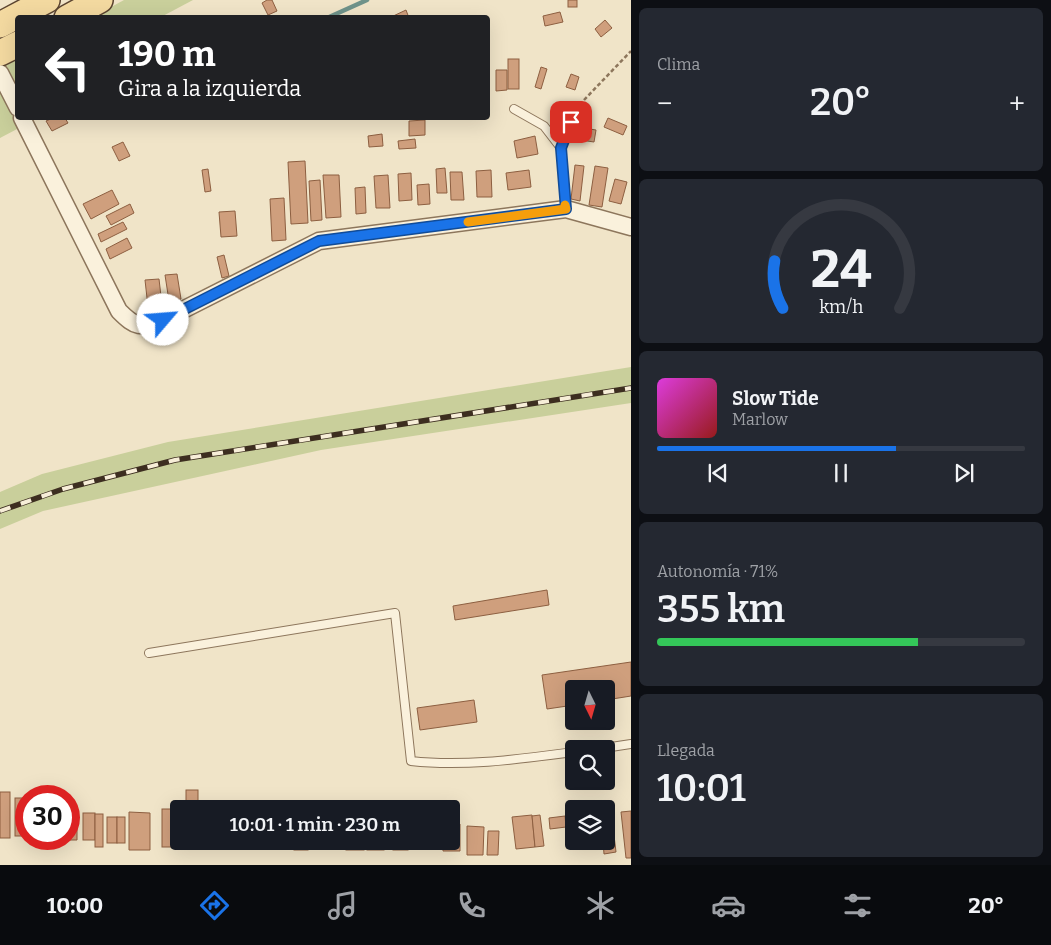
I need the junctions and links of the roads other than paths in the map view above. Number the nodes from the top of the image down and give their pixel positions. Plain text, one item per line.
1 (47, 0) edge
2 (100, 0) edge
3 (19, 15) edge
4 (72, 15) edge
5 (15, 17) edge
6 (0, 25) edge
7 (15, 46) edge
8 (0, 53) edge
9 (0, 73) edge
10 (15, 102) edge
11 (576, 108) road end
12 (514, 109) dead end
13 (23, 120) edge
14 (561, 148) junction
15 (566, 209) junction
16 (631, 227) edge
17 (149, 653) dead end
18 (631, 744) edge
19 (615, 746) edge
20 (565, 753) edge

1 - 3 main road
2 - 4 main road
5 - 6 main road
7 - 8 main road
9 - 10 street
11 - 14 lane
12 - 14 lane
13 - 15 street
14 - 15 lane
15 - 16 street
17 - 20 lane
18 - 19 lane

